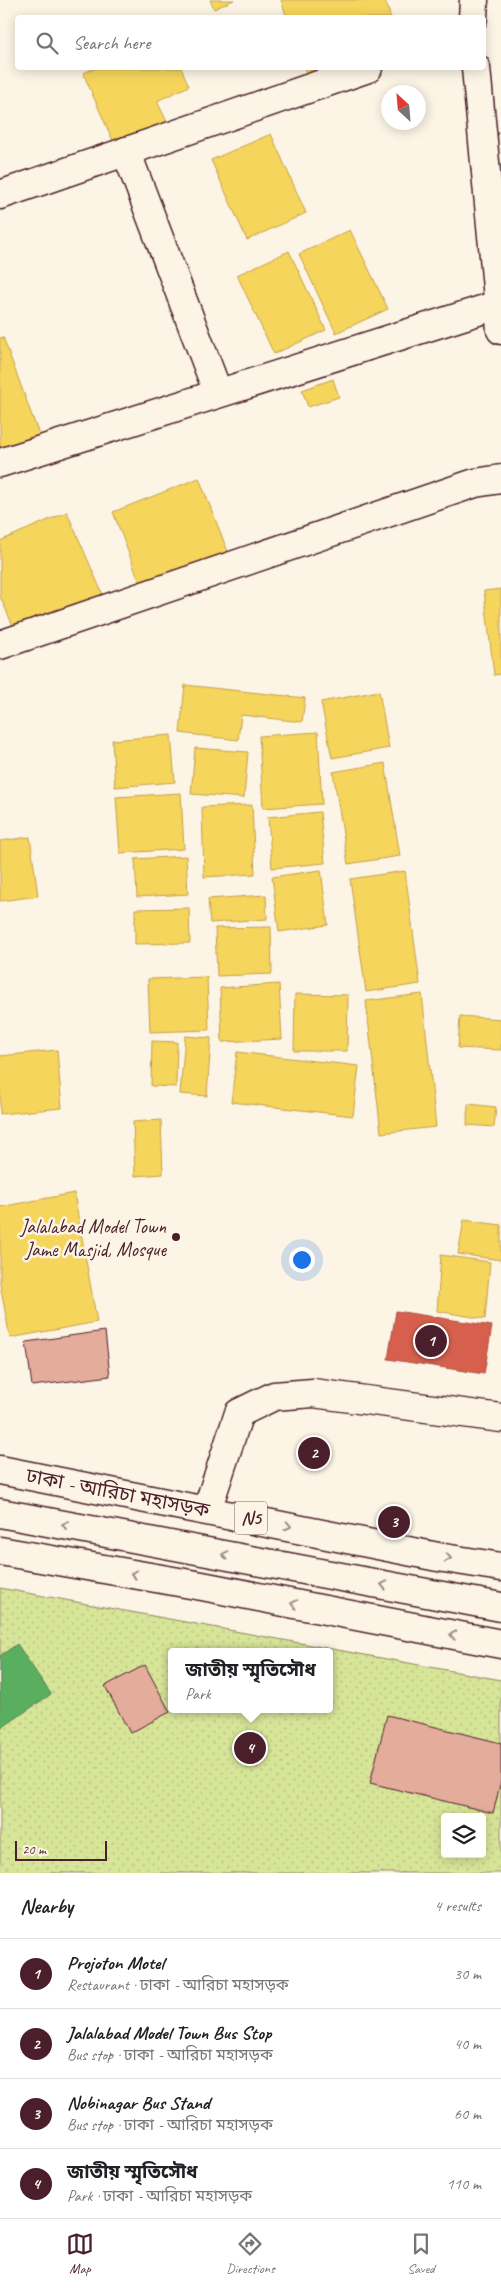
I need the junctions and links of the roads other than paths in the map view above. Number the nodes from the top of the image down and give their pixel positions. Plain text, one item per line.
1 (474, 0) edge
2 (473, 15) edge
3 (362, 70) edge
4 (476, 70) edge
5 (126, 151) junction
6 (0, 195) edge
7 (499, 317) edge
8 (218, 394) junction
9 (0, 463) edge
10 (501, 479) edge
11 (0, 645) edge
12 (501, 1418) edge
13 (0, 1470) edge
14 (207, 1510) junction
15 (0, 1513) edge
16 (0, 1551) edge
17 (501, 1566) edge
18 (501, 1607) edge
19 (501, 1644) edge

1 - 2 main road
3 - 5 main road
4 - 7 main road
5 - 6 main road
5 - 8 main road
7 - 8 main road
8 - 9 main road
10 - 11 main road
12 - 14 main road
13 - 14 main road, ঢাকা - আরিচা মহাসড়ক / N5
14 -> 17 main road, ঢাকা - আরিচা মহাসড়ক / N5
18 -> 15 main road, N5
19 -> 16 main road

